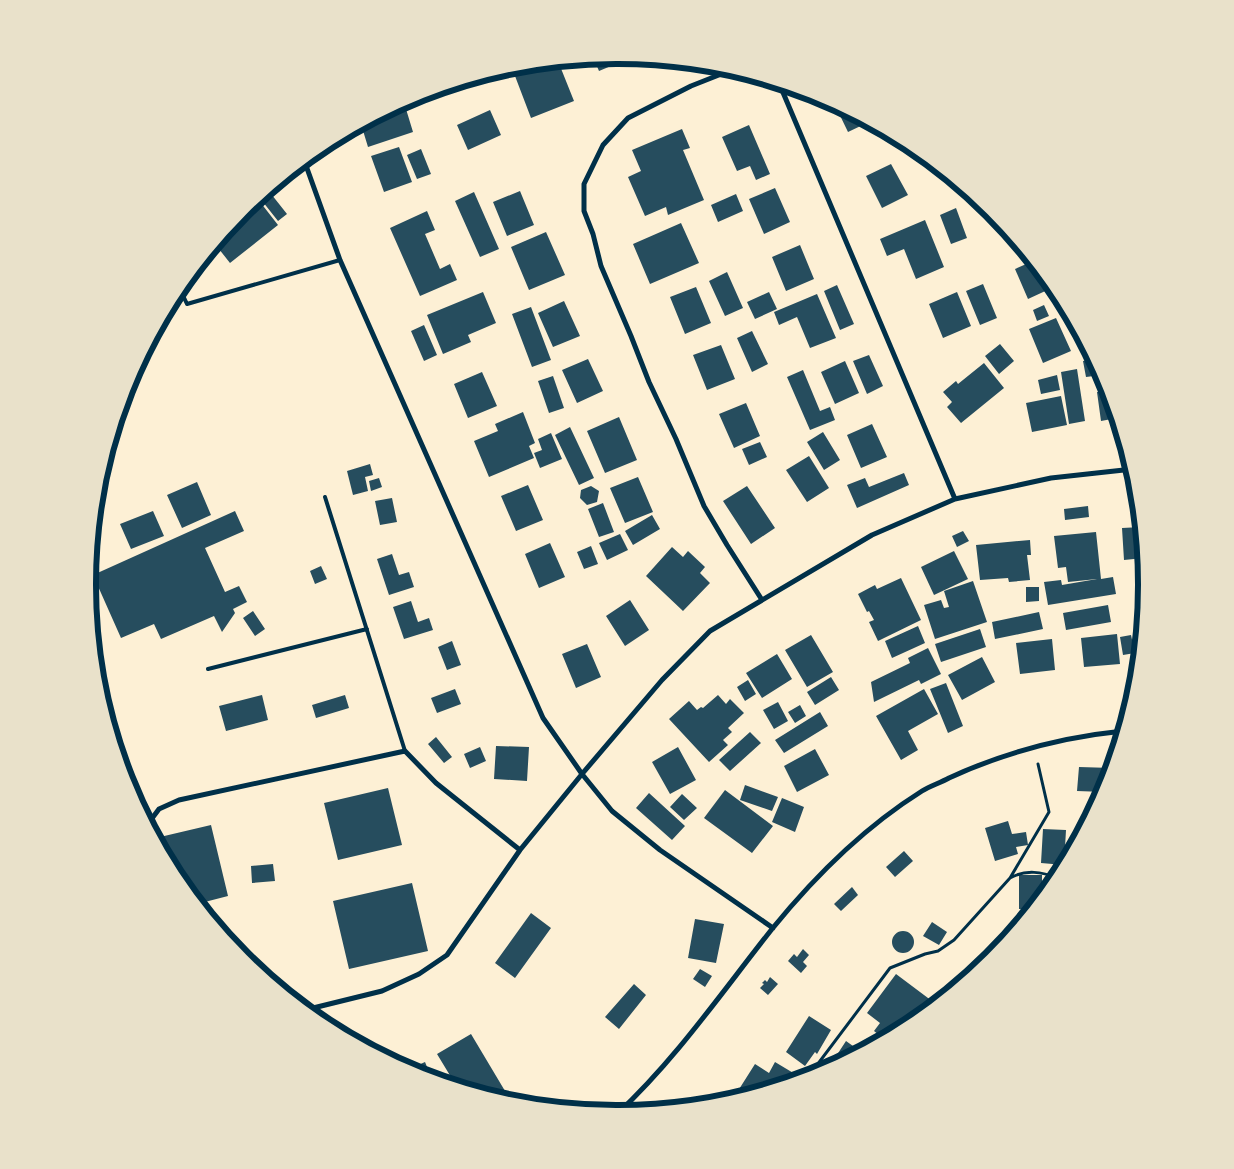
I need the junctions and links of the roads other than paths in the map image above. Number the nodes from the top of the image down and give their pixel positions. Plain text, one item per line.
1 (721, 74) edge
2 (782, 90) edge
3 (306, 167) edge
4 (340, 260) junction
5 (184, 296) edge
6 (1125, 470) edge
7 (325, 497) dead end
8 (955, 499) junction
9 (762, 600) junction
10 (367, 629) junction
11 (208, 669) dead end
12 (1116, 731) edge
13 (404, 751) junction
14 (582, 774) junction
15 (152, 818) edge
16 (520, 850) junction
17 (773, 928) junction
18 (314, 1008) edge
19 (627, 1105) edge

1 - 9 street
2 - 8 street
3 - 4 street
4 - 5 lane
4 - 14 street
6 - 8 street
7 - 10 lane
8 - 9 street
9 - 14 street
10 - 11 lane
10 - 13 lane
12 - 17 street
13 - 15 street
13 - 16 street
14 - 16 street
14 - 17 street
16 - 18 street
17 - 19 street

